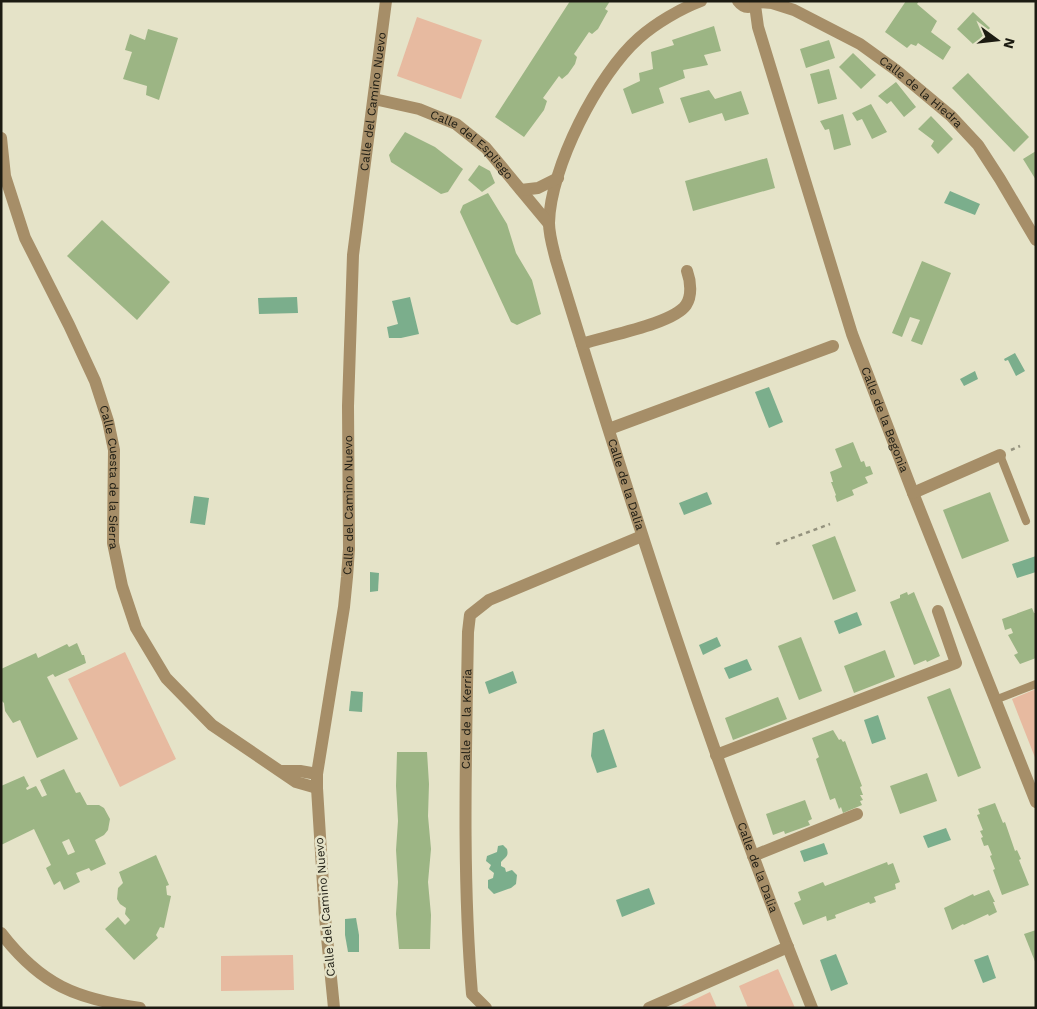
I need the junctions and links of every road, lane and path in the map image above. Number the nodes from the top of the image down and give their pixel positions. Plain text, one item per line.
1 (386, 1) edge
2 (701, 1) edge
3 (751, 3) edge
4 (374, 99) junction
5 (1, 138) edge
6 (558, 178) junction
7 (521, 190) junction
8 (549, 224) junction
9 (1036, 240) edge
10 (688, 272) dead end
11 (582, 344) junction
12 (833, 346) dead end
13 (608, 429) junction
14 (1000, 454) joint
15 (913, 493) junction
16 (1026, 521) dead end
17 (830, 524) dead end
18 (642, 536) junction
19 (776, 544) dead end
20 (938, 611) dead end
21 (1036, 684) edge
22 (995, 700) junction
23 (716, 755) junction
24 (281, 771) junction
25 (317, 774) junction
26 (316, 788) junction
27 (1036, 802) edge
28 (857, 814) dead end
29 (753, 856) junction
30 (1, 933) edge
31 (788, 947) junction
32 (135, 1007) edge
33 (331, 1007) edge
34 (486, 1008) edge
35 (649, 1008) edge
36 (812, 1008) edge

1 - 4 street, Calle del Camino Nuevo
2 - 6 street, Calle de la Dalia
3 - 9 street, Calle de la Hiedra
3 - 15 street, Calle de la Begonia
4 - 7 street, Calle del Espliego
4 - 25 street, Calle del Camino Nuevo
5 - 24 street, Calle Cuesta de la Sierra
6 - 7 street
6 - 8 street, Calle de la Dalia
7 - 8 street, Calle del Espliego
8 - 11 street, Calle de la Dalia
10 - 11 street
11 - 13 street, Calle de la Dalia
12 - 13 street
13 - 18 street, Calle de la Dalia
14 - 15 street
14 - 16 lane
15 - 22 street, Calle de la Begonia
17 - 19 path
18 - 23 street, Calle de la Dalia
18 - 34 street, Calle de la Kerria
20 - 23 street
21 - 22 lane
22 - 27 street, Calle de la Begonia
23 - 29 street, Calle de la Dalia
24 - 25 street
24 - 26 street, Calle Cuesta de la Sierra
25 - 26 street, Calle del Camino Nuevo
26 - 33 street, Calle del Camino Nuevo
28 - 29 street
29 - 31 street, Calle de la Dalia
30 - 32 street
31 - 35 street
31 - 36 street, Calle de la Dalia

